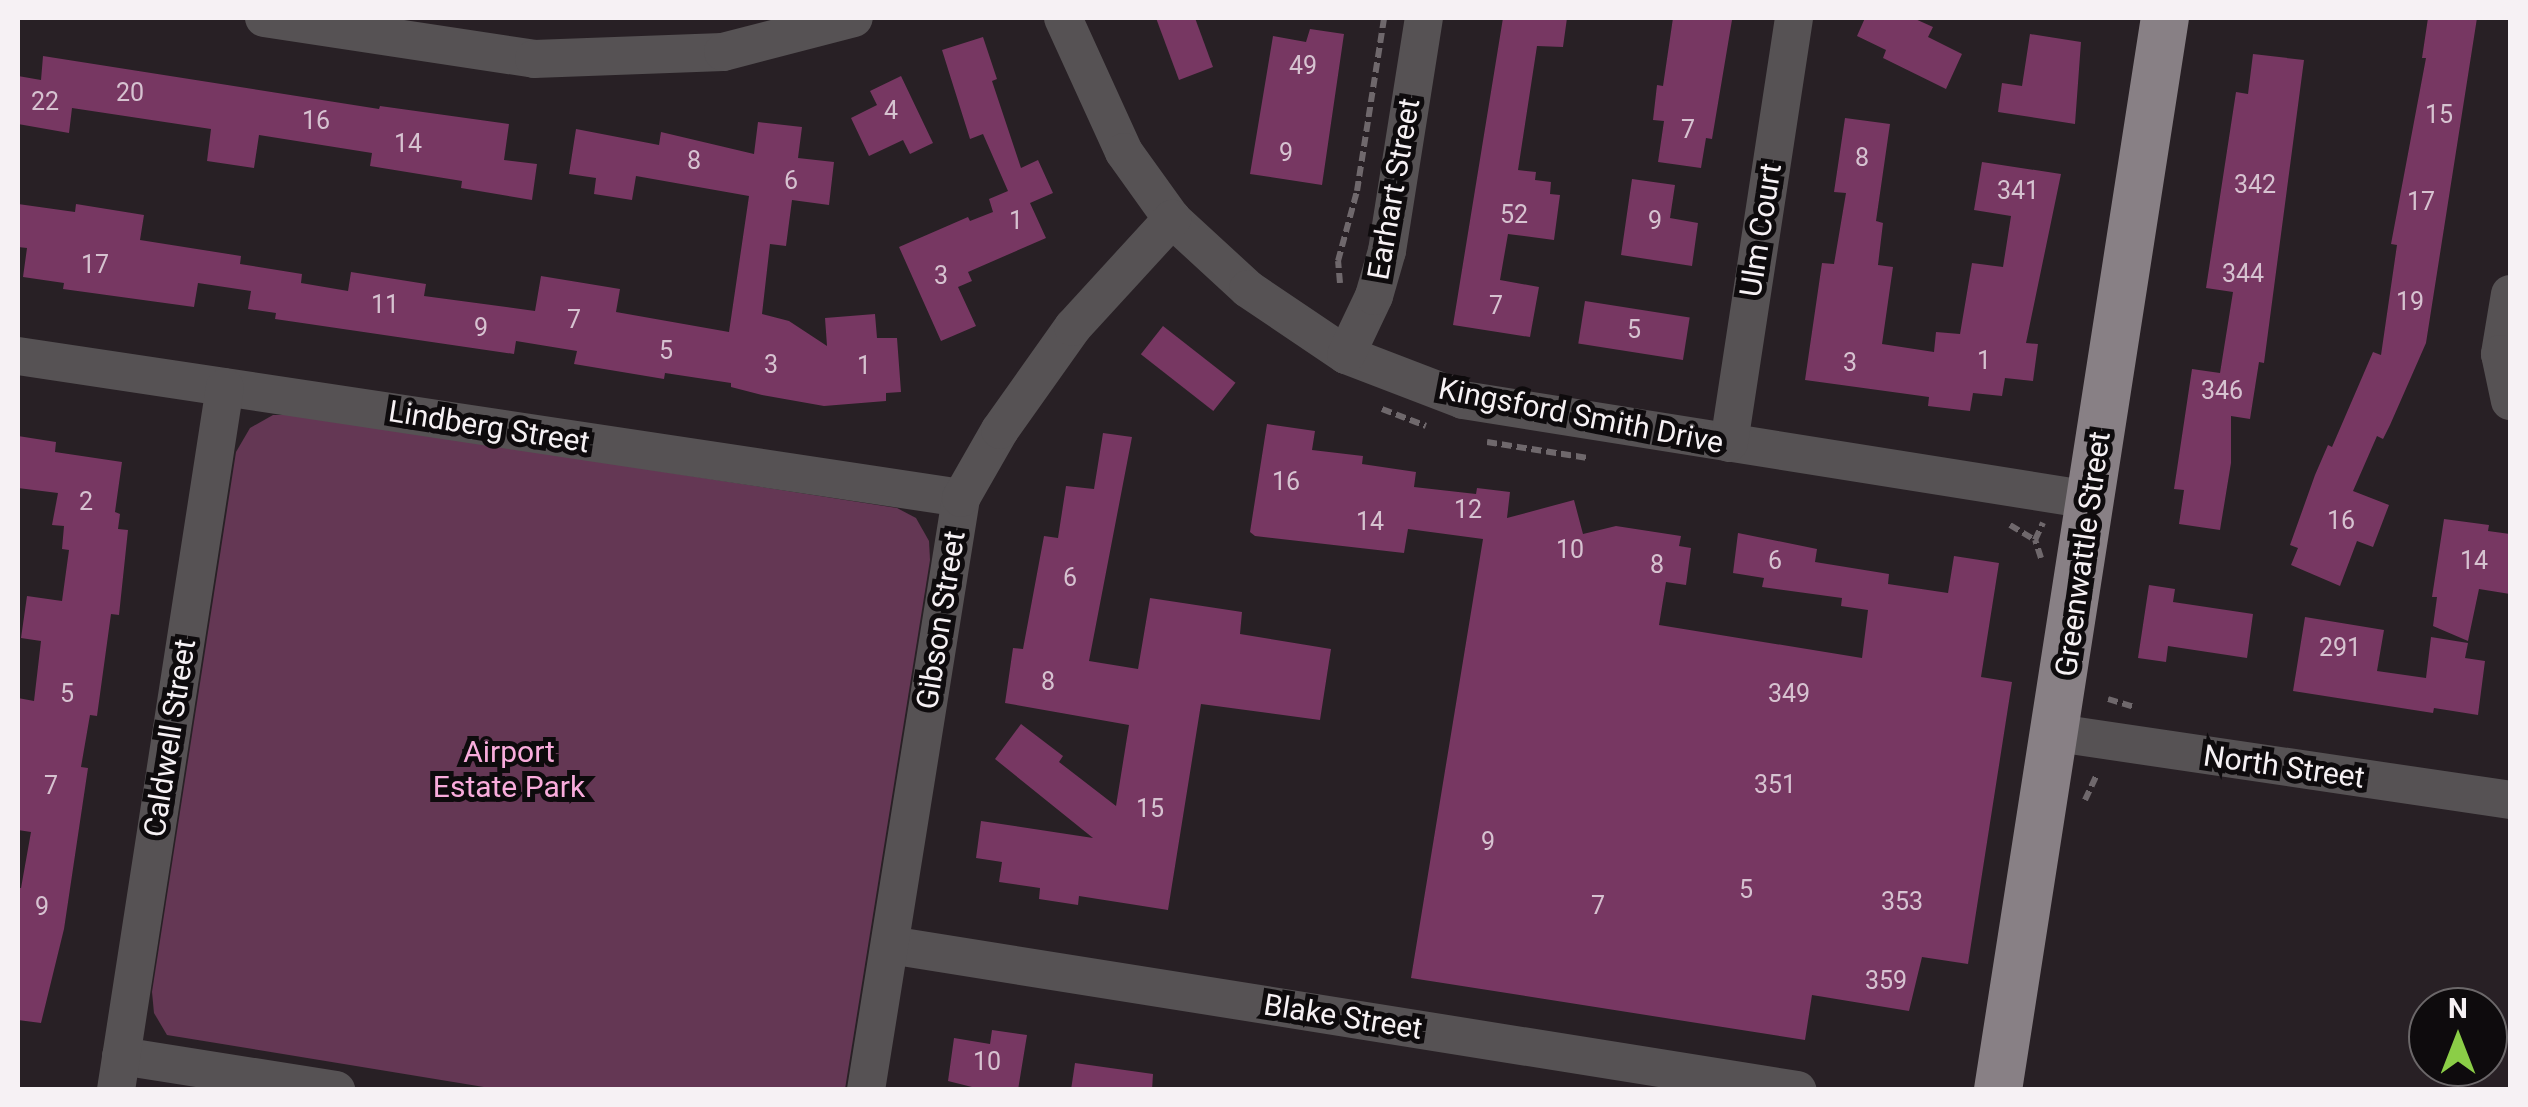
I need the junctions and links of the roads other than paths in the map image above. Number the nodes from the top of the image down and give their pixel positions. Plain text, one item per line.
1 (264, 18) edge
2 (854, 18) edge
3 (1063, 18) edge
4 (1424, 18) edge
5 (1794, 18) edge
6 (2165, 18) edge
7 (1172, 219) junction
8 (2510, 294) edge
9 (1346, 355) junction
10 (18, 356) edge
11 (224, 387) junction
12 (2510, 401) edge
13 (1729, 443) junction
14 (960, 498) junction
15 (2090, 500) junction
16 (2057, 733) junction
17 (2510, 800) edge
18 (890, 945) junction
19 (118, 1073) edge
20 (336, 1090) edge
21 (866, 1090) edge
22 (1797, 1090) edge
23 (1998, 1090) edge

1 - 2 street
3 - 7 street, Kingsford Smith Drive
4 - 9 street, Earhart Street
5 - 13 street, Ulm Court
6 - 15 main road, Greenwattle Street
7 - 9 street, Kingsford Smith Drive
7 - 14 street, Gibson Street
8 - 12 street
9 - 13 street, Kingsford Smith Drive
10 - 11 street, Lindberg Street
11 - 14 street, Lindberg Street
11 - 19 street, Caldwell Street
13 - 15 street, Kingsford Smith Drive
14 - 18 street, Gibson Street
15 - 16 main road, Greenwattle Street
16 - 17 street, North Street
16 - 23 main road, Greenwattle Street
18 - 21 street, Gibson Street
18 - 22 street, Blake Street
19 - 20 street

